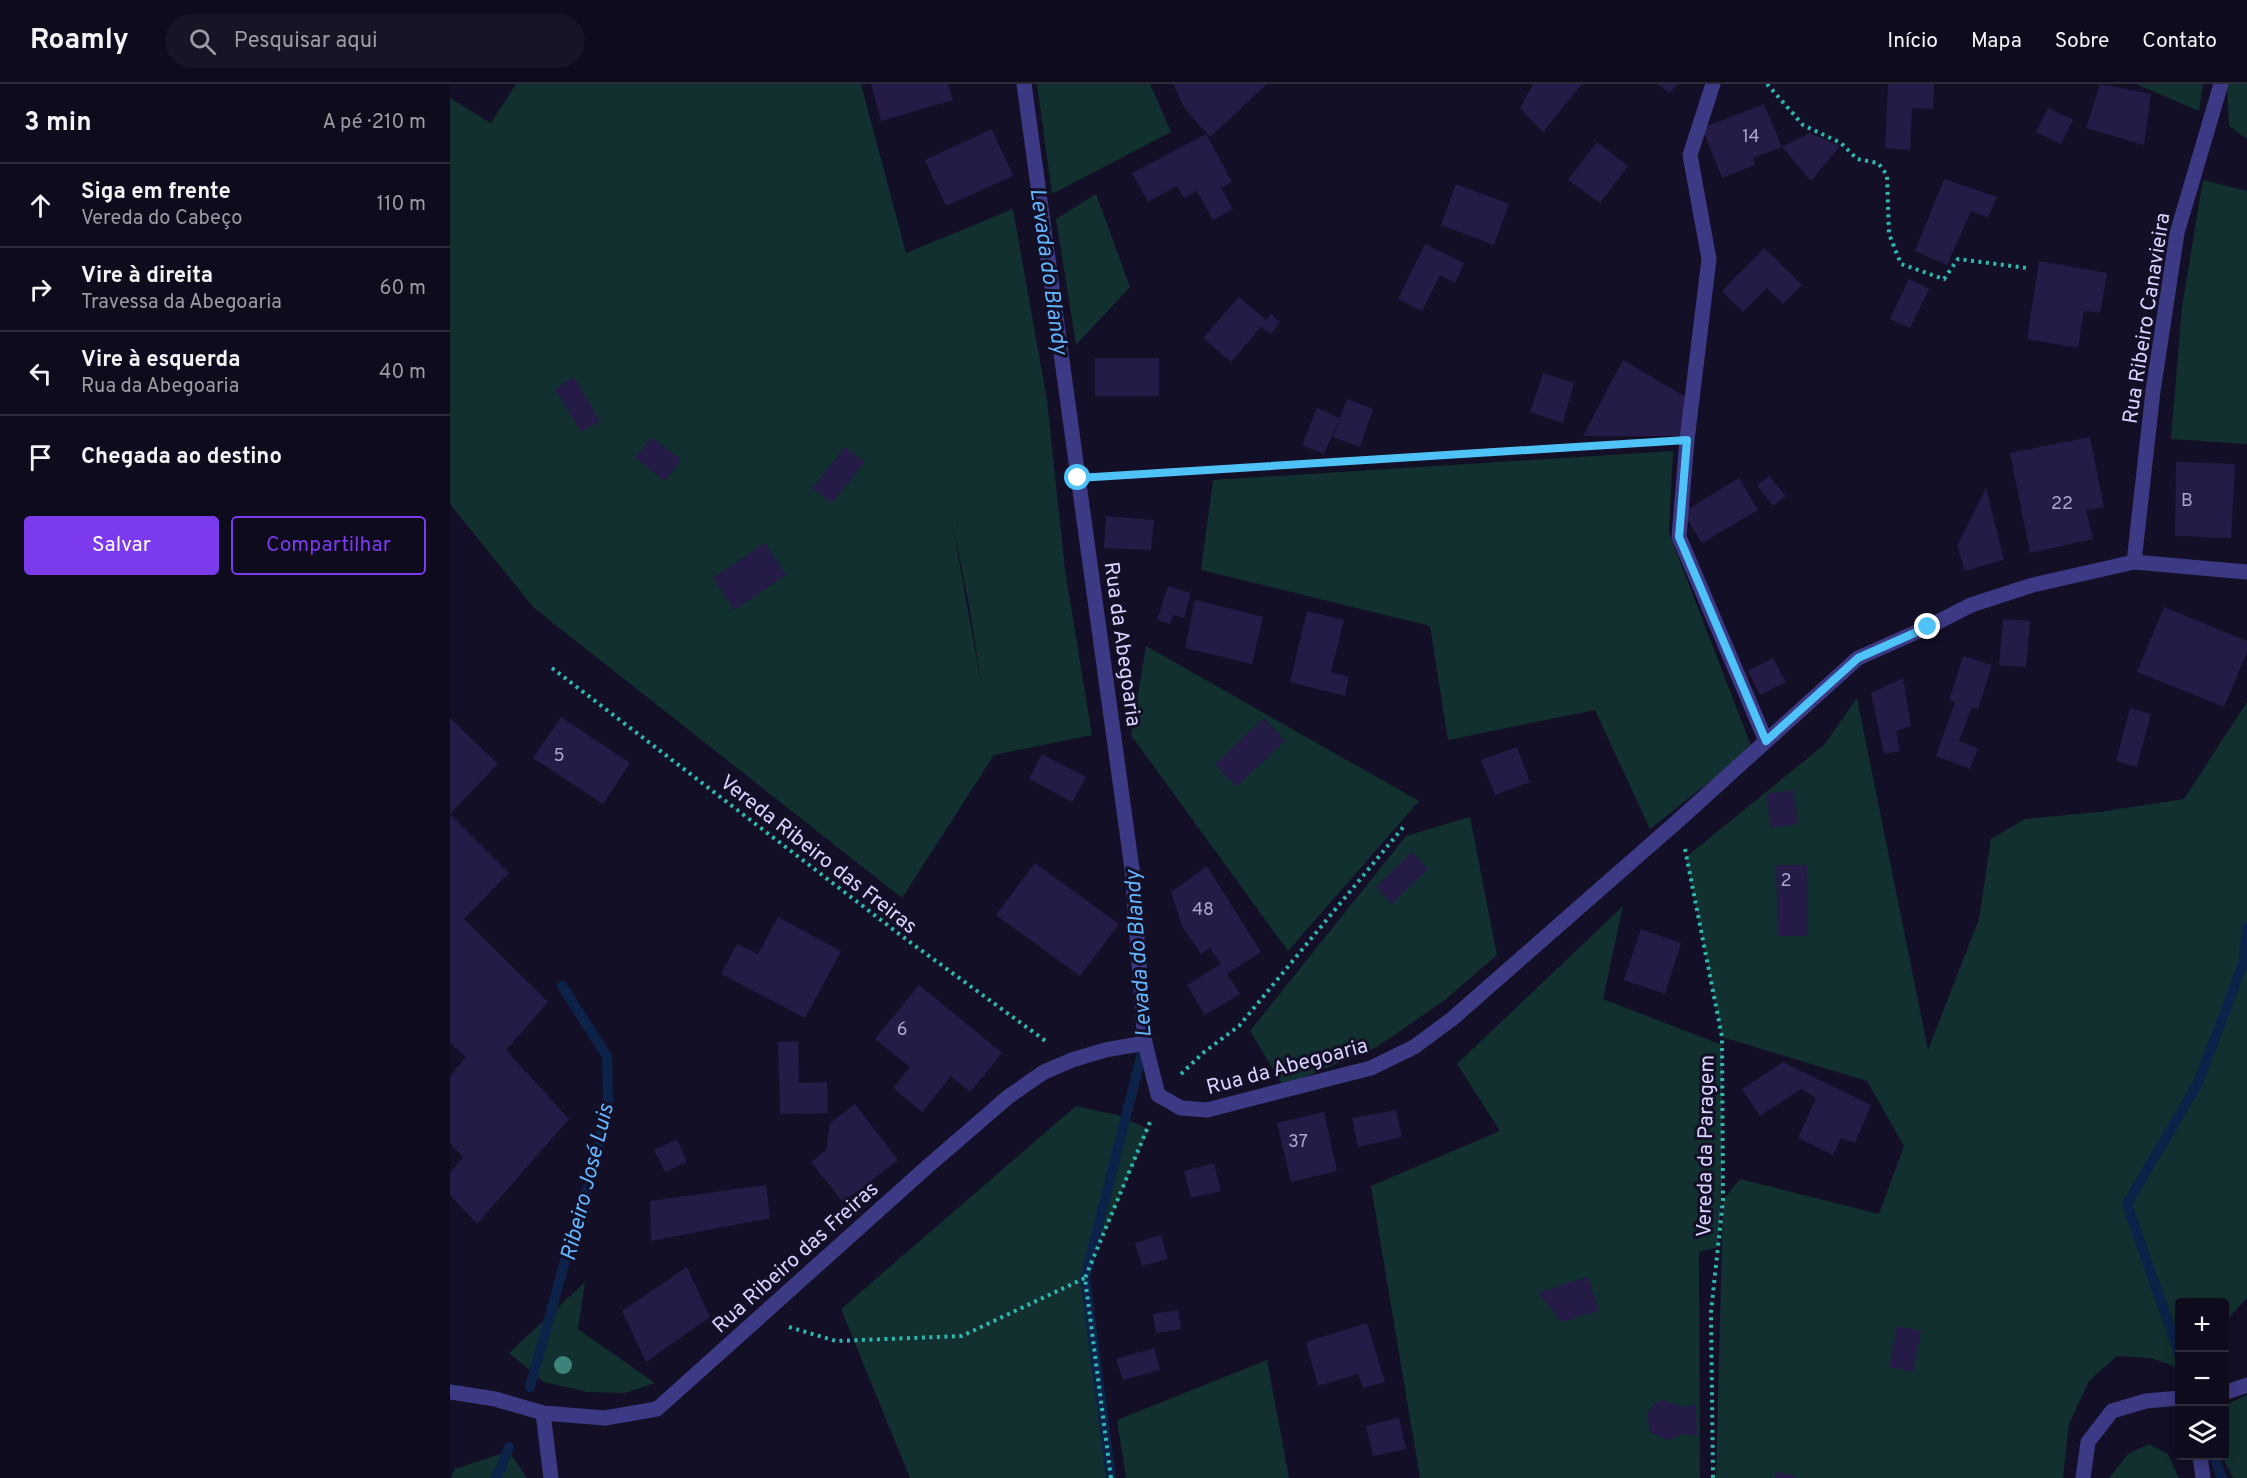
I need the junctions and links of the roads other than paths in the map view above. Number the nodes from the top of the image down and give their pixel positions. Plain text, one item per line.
1 (1024, 84) edge
2 (1713, 84) edge
3 (2221, 84) edge
4 (2134, 562) junction
5 (2247, 572) edge
6 (1766, 741) junction
7 (1145, 1043) junction
8 (2247, 1385) edge
9 (2229, 1391) edge
10 (450, 1392) edge
11 (2175, 1403) edge
12 (543, 1413) junction
13 (2201, 1460) edge
14 (551, 1478) edge
15 (2083, 1478) edge
16 (2203, 1478) edge

1 - 7 street, Rua da Abegoaria
2 - 6 street
3 - 4 street, Rua Ribeiro Canavieira
4 - 5 street, Rua da Abegoaria
4 - 6 street, Rua da Abegoaria
6 - 7 street, Rua da Abegoaria
7 - 12 street, Rua Ribeiro das Freiras
8 - 9 street
10 - 12 street, Rua Ribeiro das Freiras
11 - 15 street
12 - 14 street
13 - 16 street

